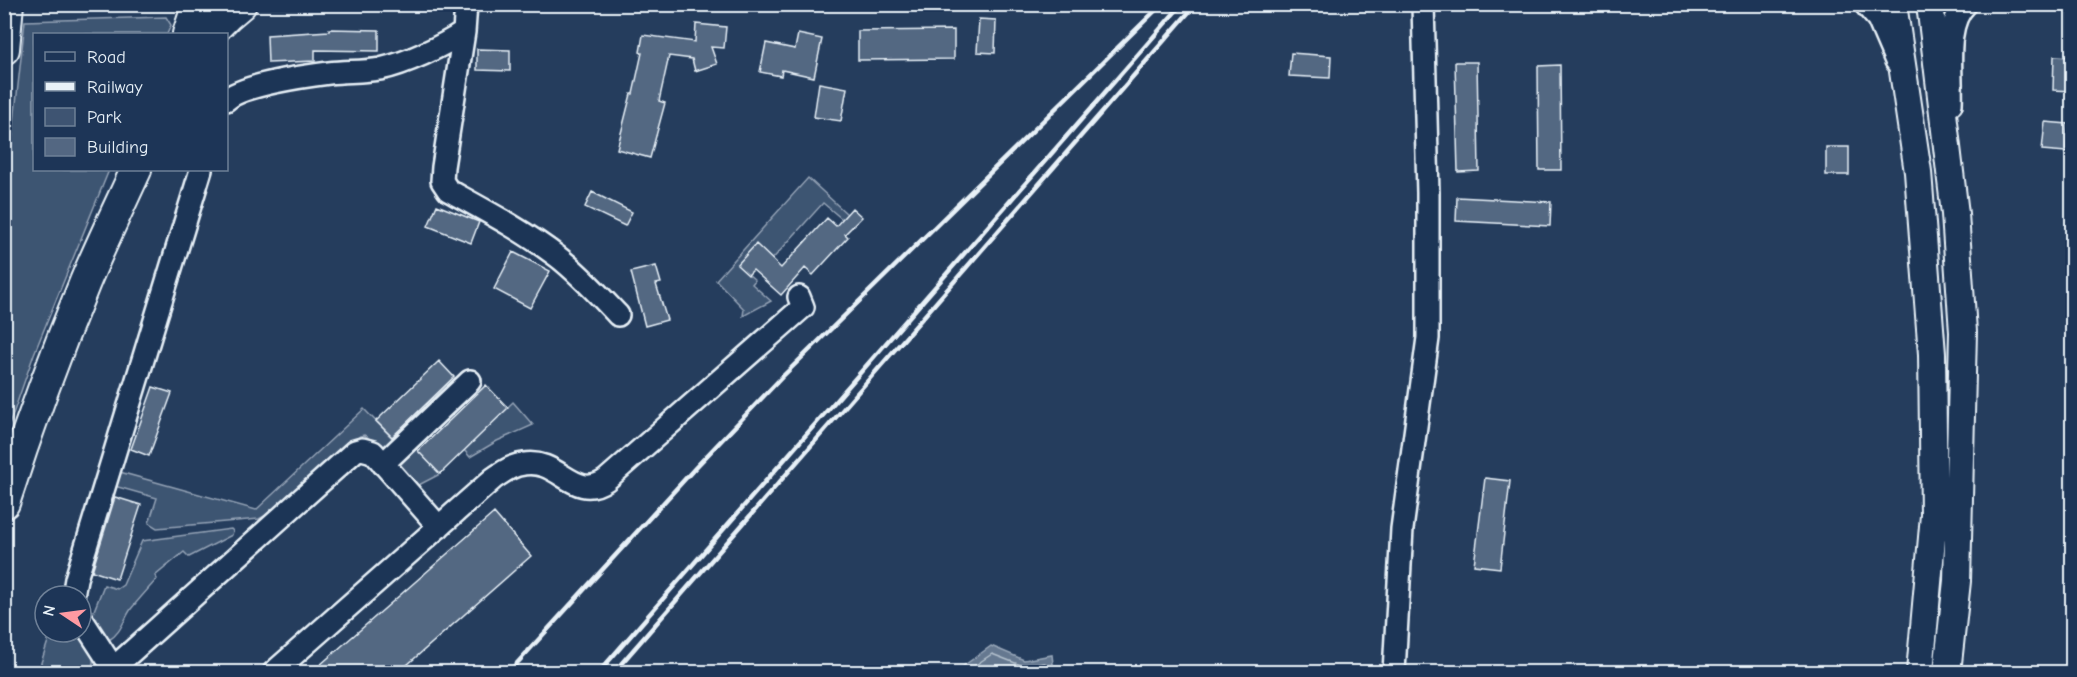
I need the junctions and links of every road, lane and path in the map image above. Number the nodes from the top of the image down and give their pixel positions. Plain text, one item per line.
1 (8, 4) edge
2 (198, 4) edge
3 (242, 4) edge
4 (466, 4) edge
5 (1423, 4) edge
6 (1865, 4) edge
7 (1893, 4) edge
8 (1930, 4) edge
9 (1966, 4) edge
10 (464, 32) junction
11 (188, 33) edge
12 (210, 33) edge
13 (5, 49) edge
14 (1905, 81) junction
15 (228, 98) edge
16 (1947, 150) junction
17 (136, 171) edge
18 (201, 171) edge
19 (799, 297) dead end
20 (618, 315) dead end
21 (471, 381) dead end
22 (383, 464) junction
23 (4, 503) edge
24 (439, 527) junction
25 (75, 584) edge
26 (93, 639) edge
27 (111, 671) edge
28 (274, 672) edge
29 (1394, 672) edge
30 (1920, 672) edge
31 (1947, 672) edge

1 - 13 highway
2 - 11 highway
3 - 12 highway
4 - 10 street
5 - 29 street
6 - 14 street
7 - 14 main road
8 - 16 main road
9 - 16 street
10 - 15 street
10 - 20 street
14 - 30 main road
16 - 31 main road
17 - 23 highway
18 - 25 street
19 - 24 street
21 - 22 street
22 - 24 street
22 - 27 street
24 - 28 street
26 - 27 street

